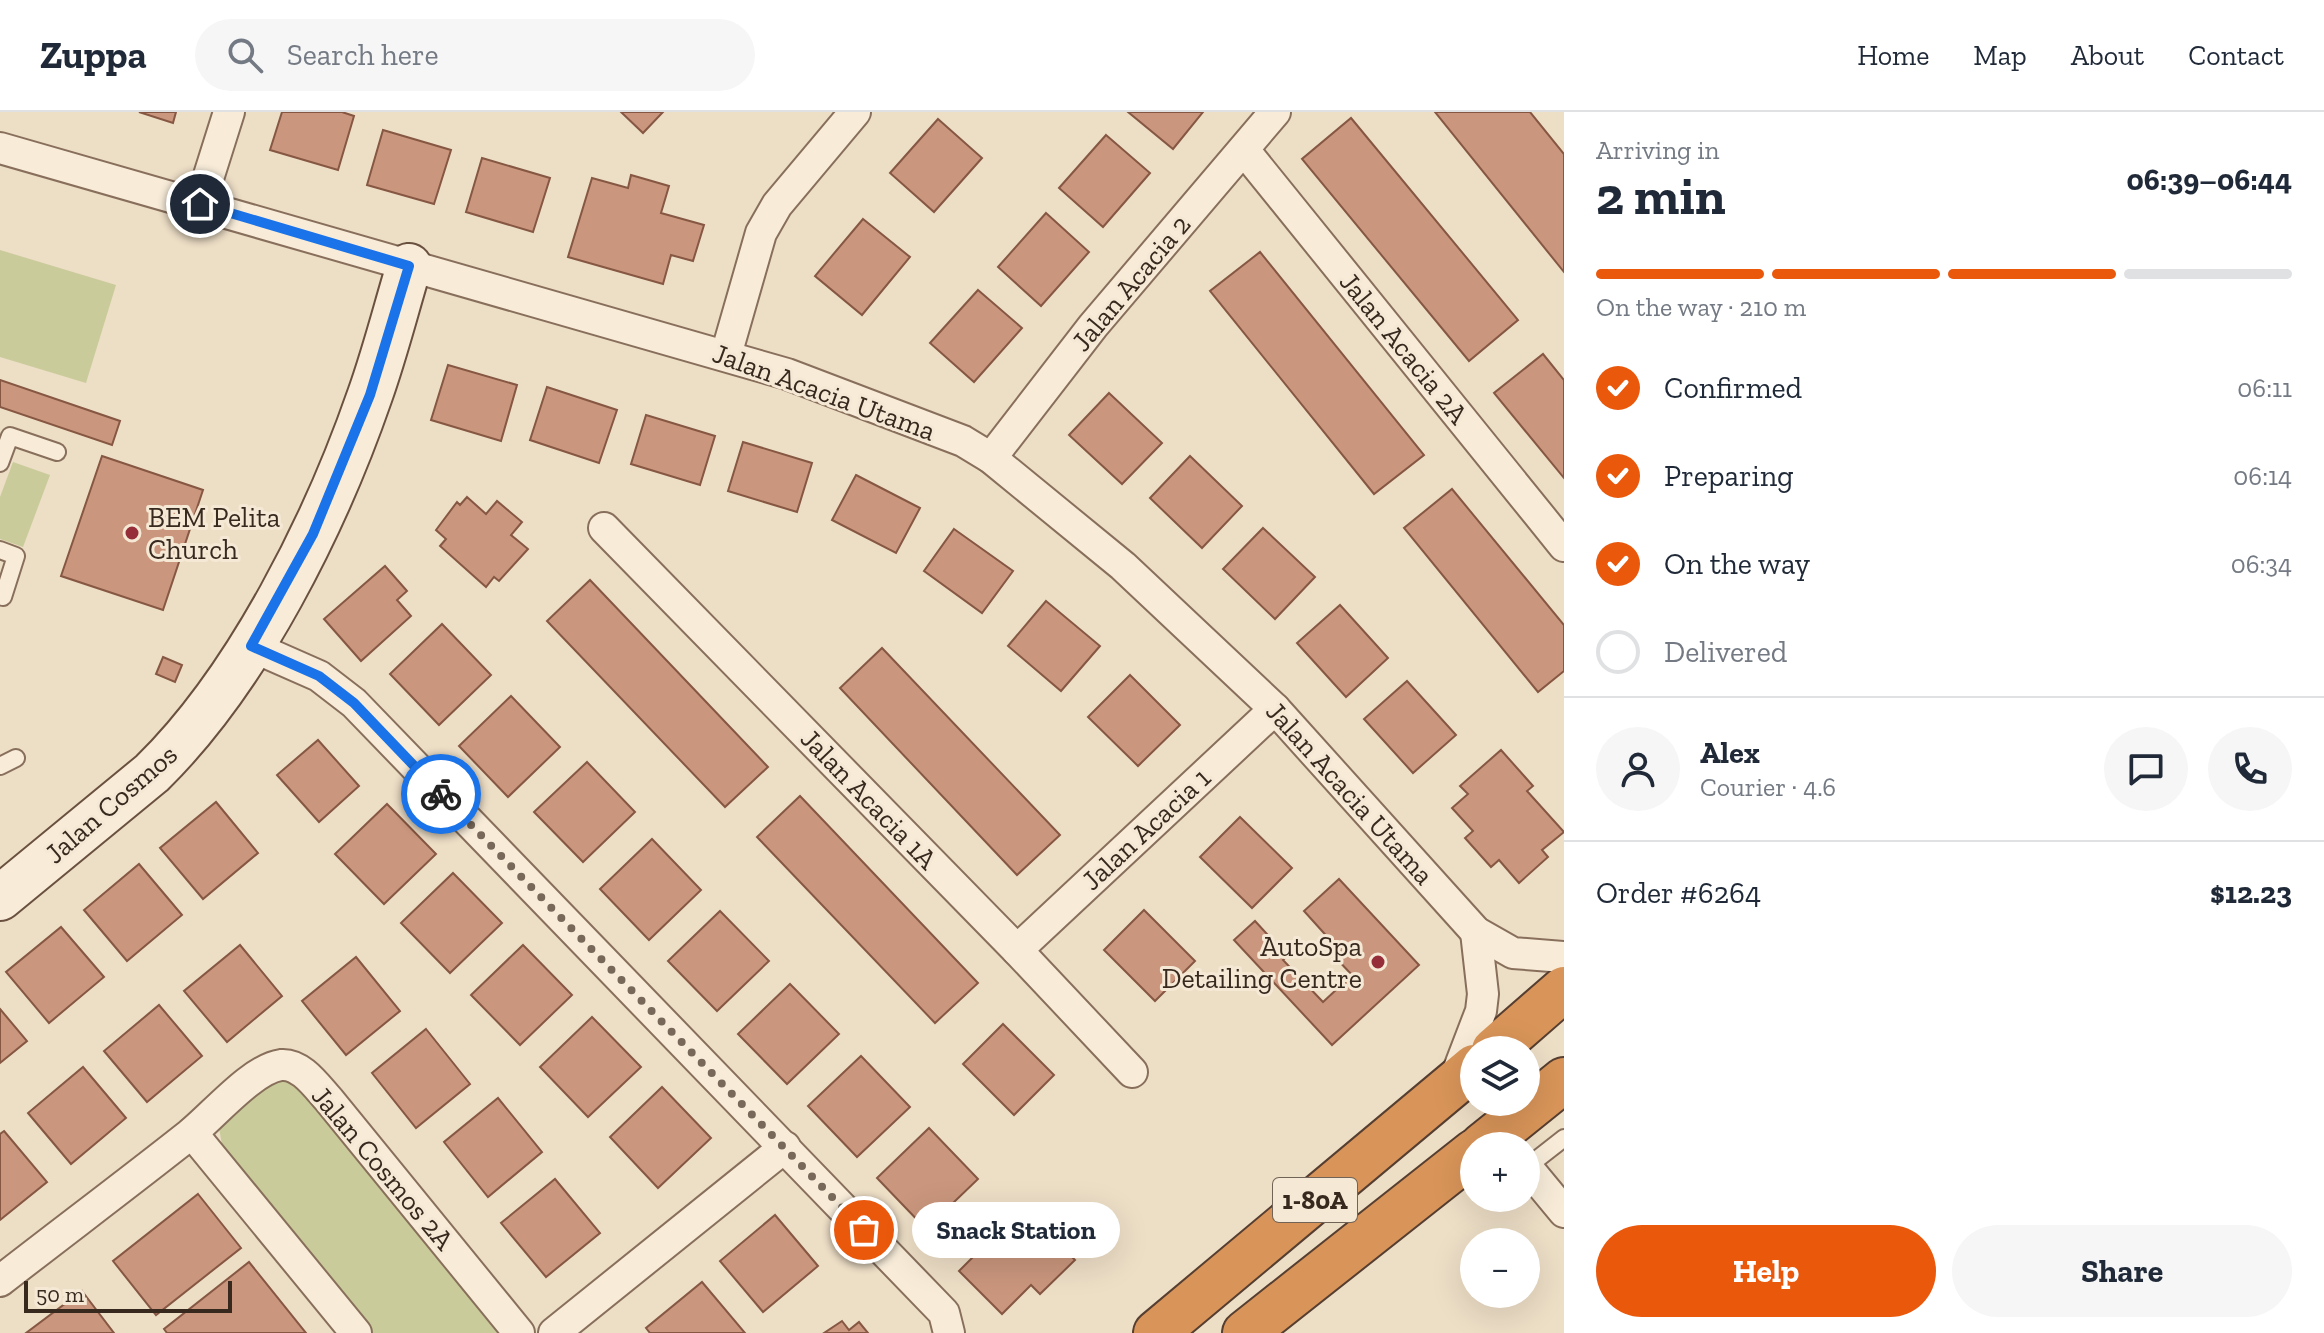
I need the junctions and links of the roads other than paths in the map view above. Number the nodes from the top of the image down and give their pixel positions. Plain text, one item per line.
1 (229, 112) edge
2 (855, 112) edge
3 (1275, 112) edge
4 (0, 148) edge
5 (1244, 150) junction
6 (200, 204) junction
7 (409, 266) junction
8 (726, 355) junction
9 (57, 452) dead end
10 (991, 458) junction
11 (0, 463) edge
12 (604, 528) dead end
13 (1564, 546) edge
14 (0, 550) edge
15 (3, 597) dead end
16 (251, 646) junction
17 (1275, 709) junction
18 (16, 758) dead end
19 (0, 766) edge
20 (0, 898) edge
21 (1476, 932) junction
22 (1017, 950) junction
23 (1564, 957) edge
24 (1564, 989) edge
25 (1474, 1036) edge
26 (1510, 1036) edge
27 (1132, 1072) dead end
28 (1460, 1079) edge
29 (1564, 1080) edge
30 (1505, 1132) edge
31 (192, 1133) junction
32 (1564, 1138) edge
33 (785, 1147) junction
34 (1460, 1168) edge
35 (1542, 1185) edge
36 (0, 1281) edge
37 (356, 1333) edge
38 (519, 1333) edge
39 (554, 1333) edge
40 (949, 1333) edge
41 (1156, 1333) edge
42 (1245, 1333) edge

1 - 6 street
2 - 8 street
3 - 5 street, Jalan Acacia 2
4 - 6 street, Jalan Acacia Utama
5 - 10 street, Jalan Acacia 2
5 - 13 street, Jalan Acacia 2A
6 - 7 street, Jalan Acacia Utama
7 - 8 street, Jalan Acacia Utama
7 - 16 street, Jalan Cosmos
8 - 10 street, Jalan Acacia Utama
9 - 11 lane
10 - 17 street, Jalan Acacia Utama
12 - 22 street, Jalan Acacia 1A
14 - 15 lane
16 - 20 street, Jalan Cosmos
16 - 33 street
17 - 21 street, Jalan Acacia Utama
17 - 22 street, Jalan Acacia 1
18 - 19 lane
21 - 23 street, Jalan Acacia Utama
21 - 25 street
22 - 27 street, Jalan Acacia 1A
24 - 26 highway
28 - 41 highway, 1-80A
29 - 30 highway
31 - 36 street, Jalan Cosmos 2A
31 - 37 street
31 - 38 street, Jalan Cosmos 2A
32 - 35 lane
33 - 39 street
33 - 40 street
34 - 42 highway

